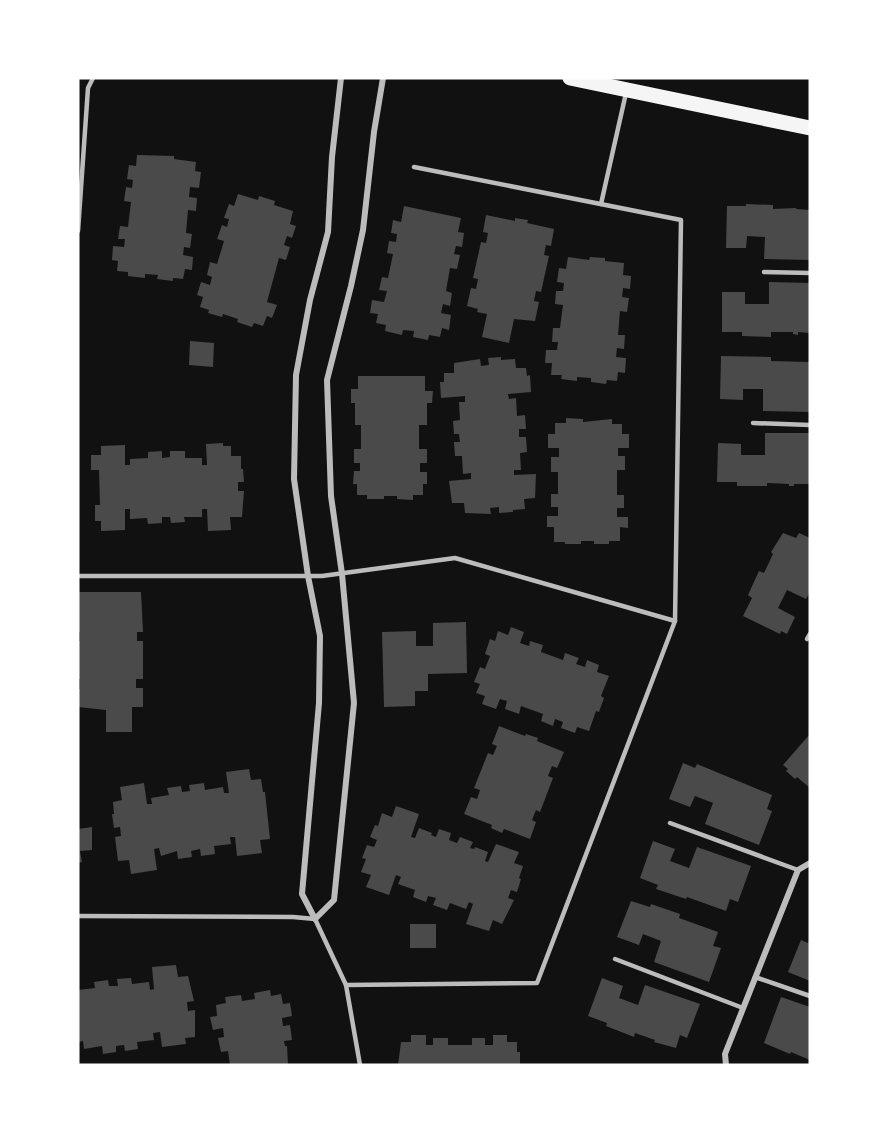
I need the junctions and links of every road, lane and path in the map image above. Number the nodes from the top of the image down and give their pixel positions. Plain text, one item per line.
1 (93, 78) edge
2 (341, 78) edge
3 (382, 78) edge
4 (570, 78) edge
5 (627, 89) junction
6 (810, 128) edge
7 (414, 167) dead end
8 (601, 204) junction
9 (78, 231) edge
10 (764, 272) dead end
11 (810, 273) edge
12 (753, 423) dead end
13 (810, 425) edge
14 (342, 574) junction
15 (78, 576) edge
16 (308, 576) junction
17 (675, 621) junction
18 (670, 823) dead end
19 (810, 863) edge
20 (798, 870) junction
21 (78, 916) edge
22 (315, 918) junction
23 (615, 958) dead end
24 (755, 977) junction
25 (346, 985) junction
26 (810, 996) edge
27 (743, 1008) junction
28 (360, 1065) edge
29 (726, 1065) edge

1 - 9 lane
2 - 16 street
3 - 14 street
4 - 5 main road
5 - 6 main road
5 - 8 lane
7 - 8 lane
8 - 17 lane
10 - 11 lane
12 - 13 lane
14 - 16 lane
14 - 17 lane
14 - 22 street
15 - 16 lane
16 - 22 street
17 - 25 lane
18 - 20 lane
19 - 20 street
20 - 24 street
21 - 22 lane
22 - 25 lane
23 - 27 lane
24 - 26 lane
24 - 27 street
25 - 28 lane
27 - 29 street

